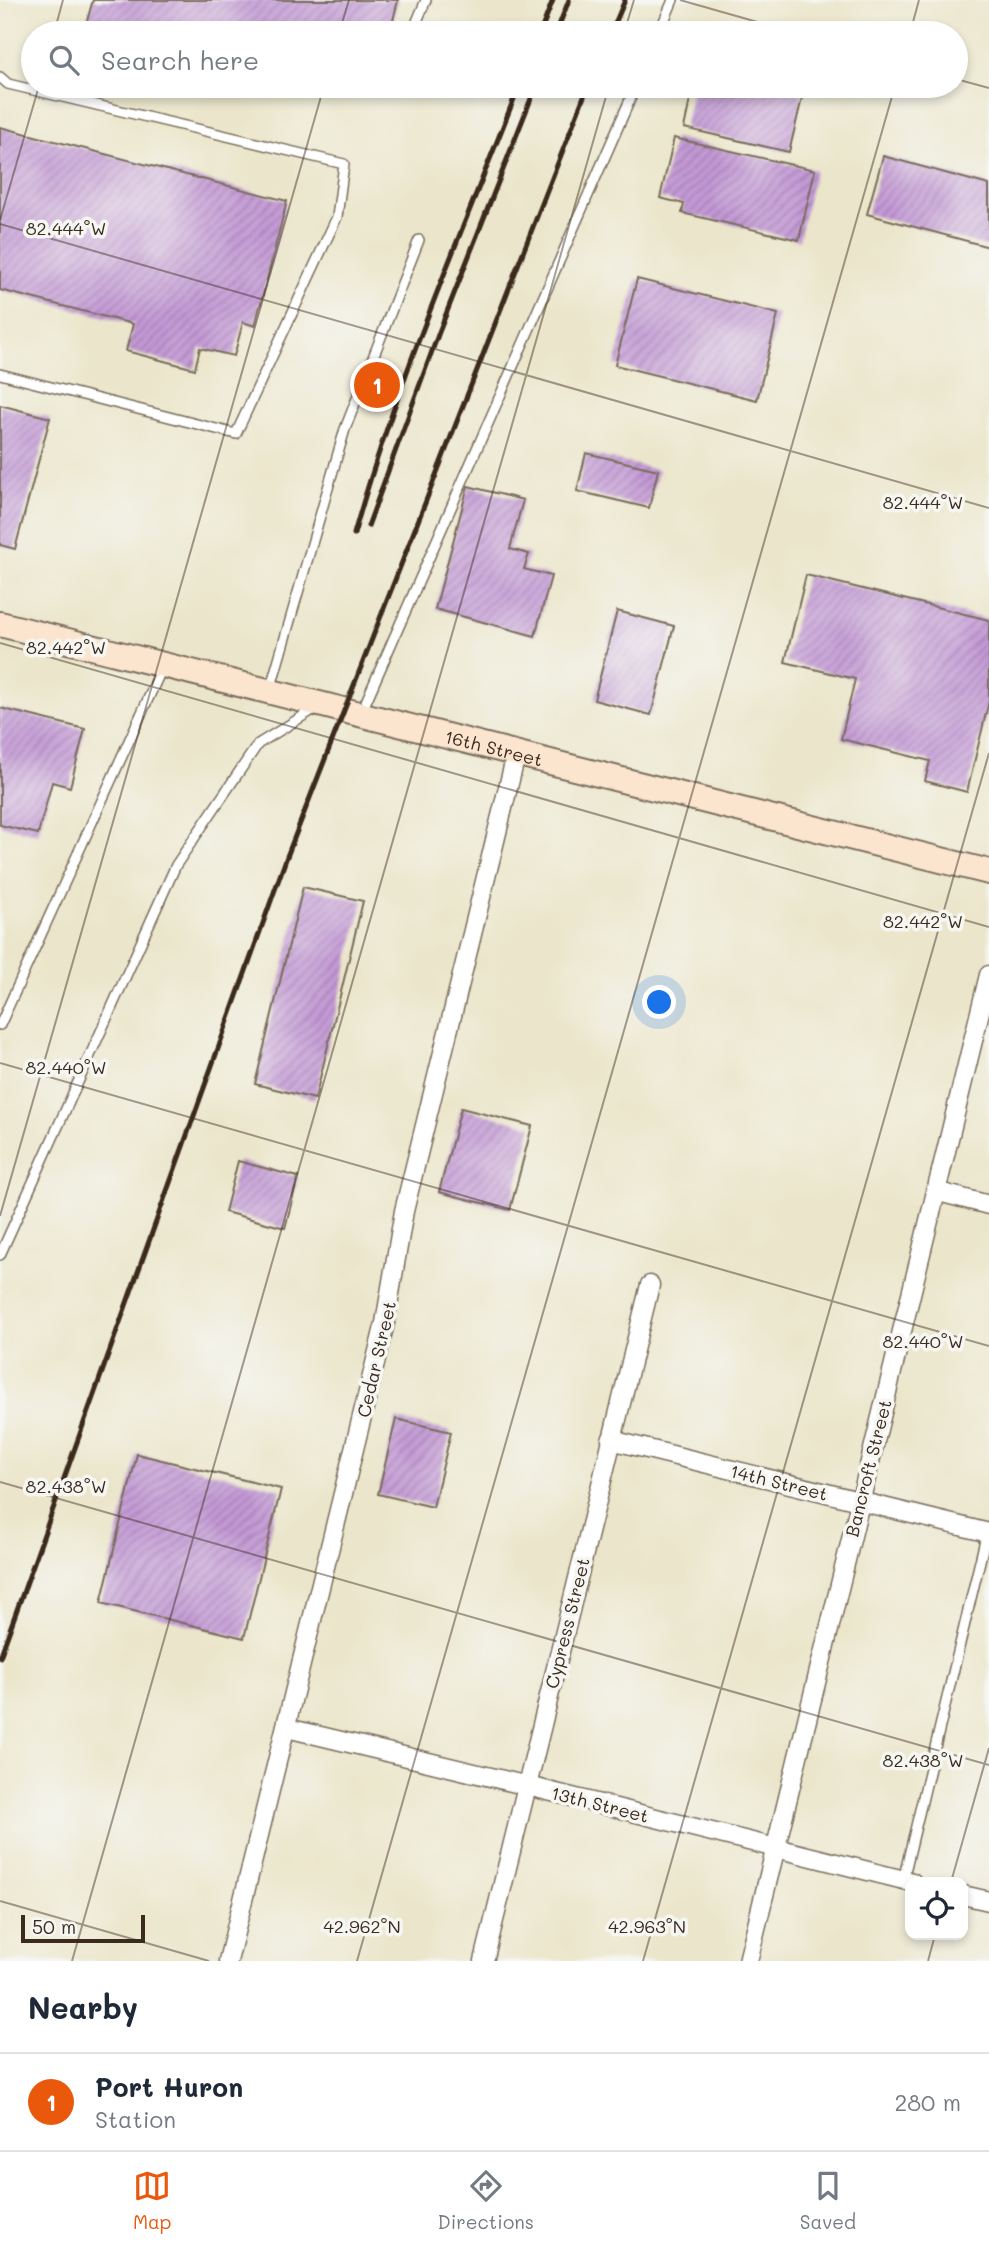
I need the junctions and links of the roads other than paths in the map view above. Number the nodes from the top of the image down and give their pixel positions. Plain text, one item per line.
1 (426, 0) edge
2 (673, 0) edge
3 (417, 21) edge
4 (664, 21) edge
5 (0, 77) edge
6 (21, 86) edge
7 (70, 98) edge
8 (631, 98) edge
9 (418, 240) dead end
10 (0, 374) edge
11 (0, 624) edge
12 (164, 664) junction
13 (270, 691) junction
14 (321, 705) junction
15 (360, 716) junction
16 (516, 755) junction
17 (989, 872) edge
18 (989, 975) edge
19 (0, 1025) edge
20 (935, 1191) junction
21 (989, 1205) edge
22 (0, 1255) edge
23 (649, 1285) dead end
24 (611, 1440) junction
25 (860, 1502) junction
26 (988, 1532) edge
27 (287, 1728) junction
28 (528, 1786) junction
29 (775, 1849) junction
30 (908, 1877) edge
31 (905, 1881) edge
32 (968, 1896) edge
33 (989, 1901) edge
34 (228, 1961) edge
35 (484, 1961) edge
36 (748, 1961) edge

1 - 3 lane
2 - 4 lane
5 - 6 lane
7 - 10 lane
8 - 15 lane
9 - 13 lane
11 - 12 street, 16th Street
12 - 13 street, 16th Street
12 - 19 lane
13 - 14 street, 16th Street
14 - 15 street, 16th Street
14 - 22 lane
15 - 16 street, 16th Street
16 - 17 street, 16th Street
16 - 27 street, Cedar Street
18 - 20 street, Bancroft Street
20 - 21 street
20 - 25 street, Bancroft Street
23 - 24 street, Cypress Street
24 - 25 street, 14th Street
24 - 28 street, Cypress Street
25 - 26 street, 14th Street
25 - 29 street, Bancroft Street
26 - 30 lane
27 - 28 street, 13th Street
27 - 34 street, Cedar Street
28 - 29 street, 13th Street
28 - 35 street, Cypress Street
29 - 31 street, 13th Street
29 - 36 street, Bancroft Street
32 - 33 street

